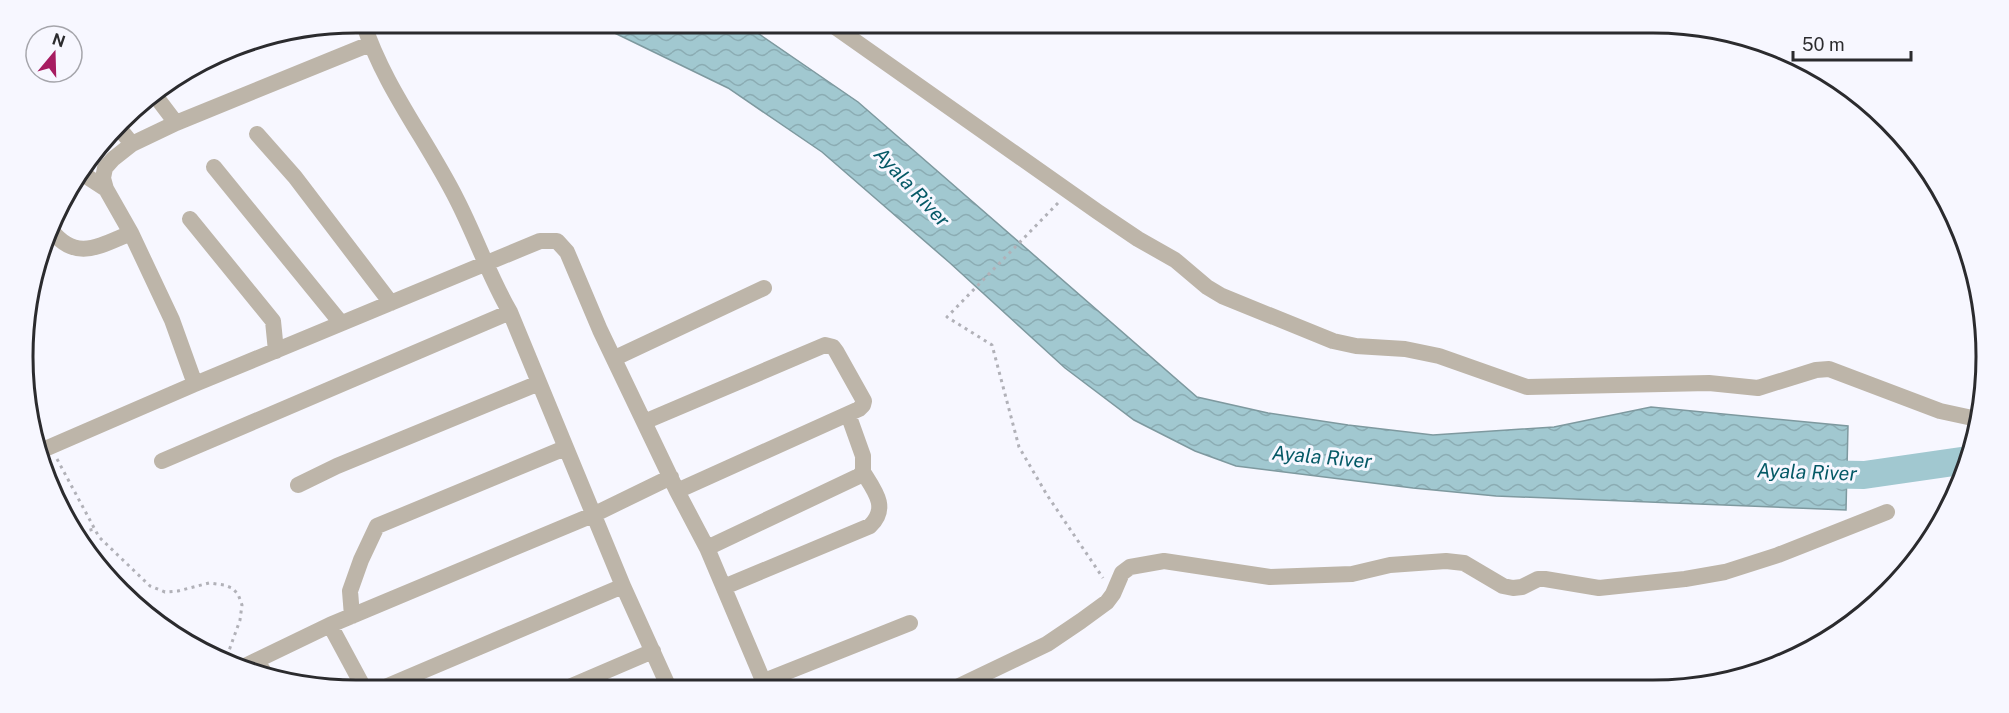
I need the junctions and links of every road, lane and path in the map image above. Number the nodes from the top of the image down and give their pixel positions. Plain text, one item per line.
1 (366, 33) edge
2 (843, 33) edge
3 (370, 44) junction
4 (159, 101) edge
5 (176, 123) junction
6 (123, 133) edge
7 (257, 134) dead end
8 (132, 144) junction
9 (214, 167) dead end
10 (88, 177) edge
11 (106, 189) junction
12 (1070, 191) junction
13 (190, 219) dead end
14 (131, 233) junction
15 (56, 237) edge
16 (486, 264) junction
17 (764, 288) dead end
18 (391, 303) junction
19 (510, 312) junction
20 (340, 323) junction
21 (276, 351) junction
22 (615, 358) junction
23 (539, 383) junction
24 (195, 384) junction
25 (848, 414) junction
26 (1970, 418) edge
27 (644, 422) junction
28 (565, 448) junction
29 (47, 449) edge
30 (49, 456) edge
31 (162, 461) dead end
32 (863, 472) junction
33 (674, 484) junction
34 (298, 485) dead end
35 (1887, 512) dead end
36 (595, 514) junction
37 (94, 529) junction
38 (85, 531) edge
39 (707, 548) junction
40 (623, 586) junction
41 (724, 587) junction
42 (1113, 594) junction
43 (352, 616) junction
44 (910, 623) dead end
45 (330, 625) junction
46 (653, 651) junction
47 (228, 653) edge
48 (252, 663) edge
49 (360, 680) edge
50 (402, 680) edge
51 (585, 680) edge
52 (666, 680) edge
53 (763, 680) edge
54 (777, 680) edge
55 (972, 680) edge

1 - 3 street
2 - 12 street
3 - 5 street
3 - 16 street
4 - 5 street
5 - 8 street
6 - 8 street
7 - 18 street
8 - 11 street
9 - 20 street
10 - 11 street
11 - 14 street
12 - 26 street
12 - 42 path
13 - 21 street
14 - 15 street
14 - 24 street
16 - 18 street
16 - 19 street
16 - 22 street
17 - 22 street
18 - 20 street
19 - 23 street
19 - 31 street
20 - 21 street
21 - 24 street
22 - 27 street
23 - 28 street
23 - 34 street
24 - 29 street
25 - 27 street
25 - 32 street
25 - 33 street
27 - 33 street
28 - 36 street
28 - 43 street
30 - 37 path
32 - 39 street
32 - 41 street
33 - 36 street
33 - 39 street
35 - 42 street
36 - 40 street
36 - 43 street
37 - 38 path
37 - 47 path
39 - 41 street
40 - 46 street
40 - 50 street
41 - 53 street
42 - 55 street
43 - 45 street
44 - 54 street
45 - 48 street
45 - 49 street
46 - 51 street
46 - 52 street

